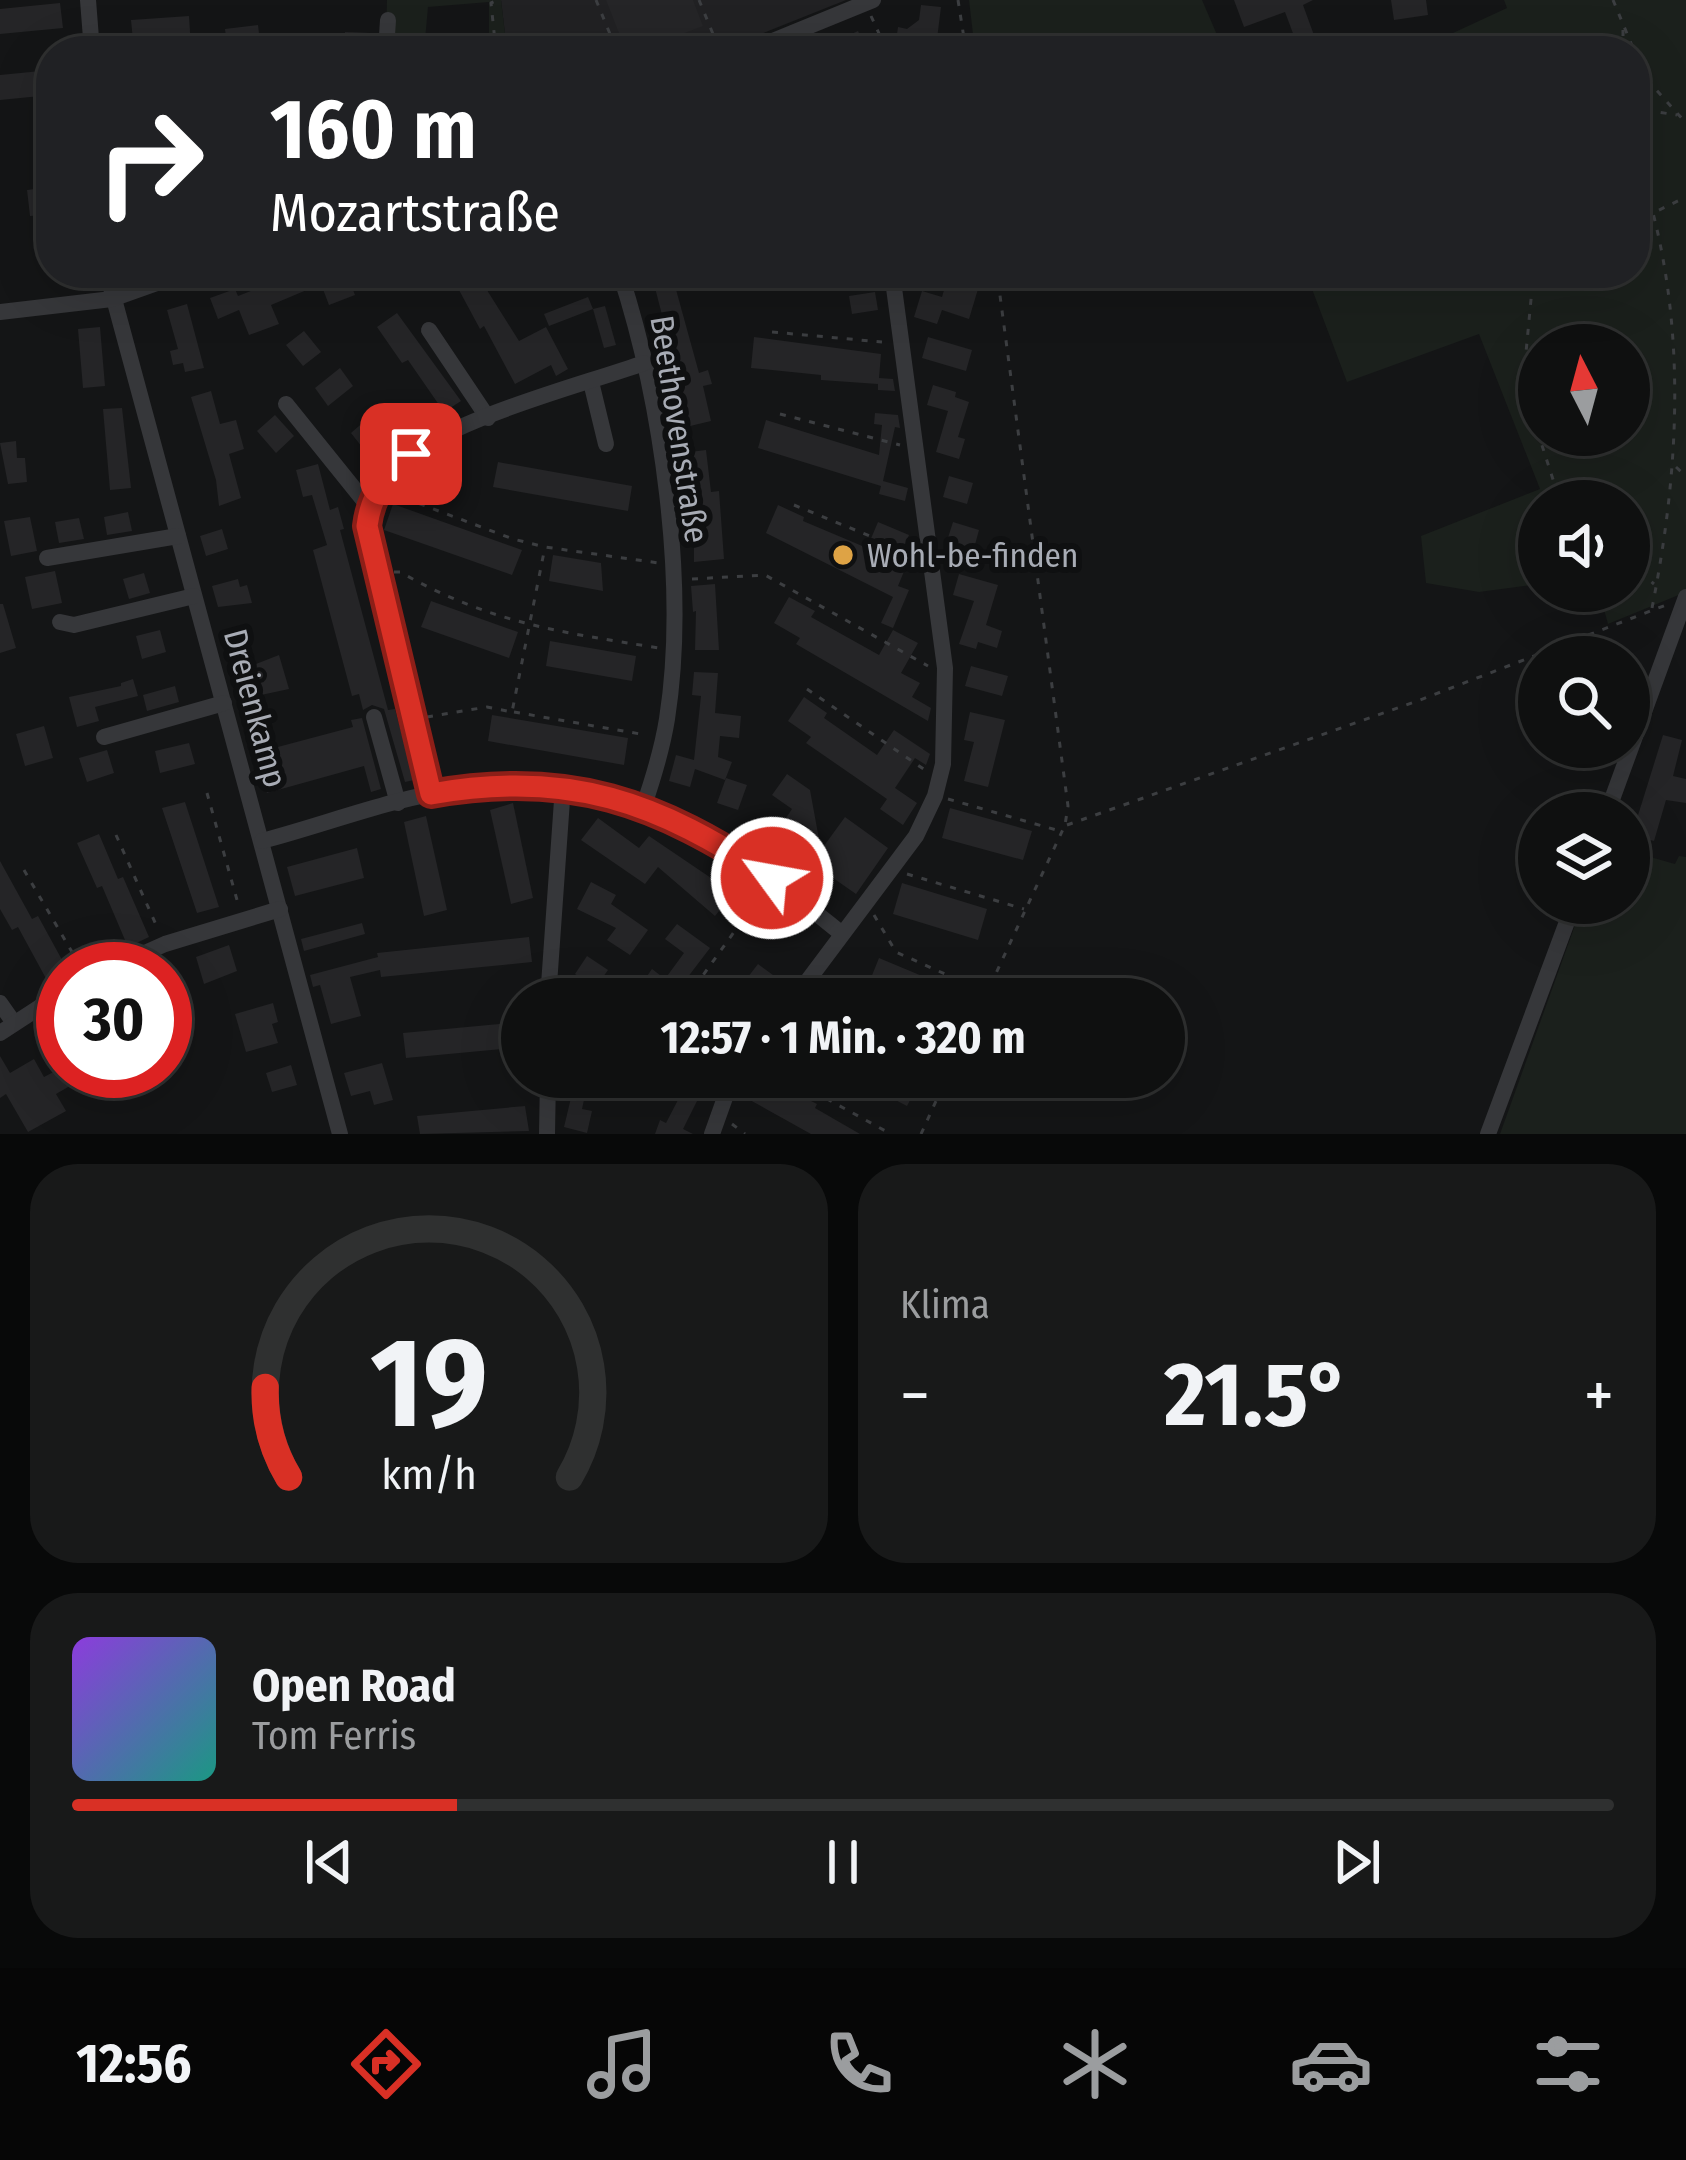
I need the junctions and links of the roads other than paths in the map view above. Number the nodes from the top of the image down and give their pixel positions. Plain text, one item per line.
1 (88, 0) edge
2 (869, 2) edge
3 (388, 20) dead end
4 (91, 36) edge
5 (387, 36) edge
6 (785, 36) edge
7 (110, 288) edge
8 (143, 288) edge
9 (624, 288) edge
10 (894, 288) edge
11 (112, 299) junction
12 (0, 312) edge
13 (429, 330) dead end
14 (644, 363) junction
15 (591, 382) junction
16 (286, 404) dead end
17 (488, 418) junction
18 (432, 442) junction
19 (606, 444) dead end
20 (451, 489) dead end
21 (369, 507) junction
22 (178, 536) junction
23 (47, 559) dead end
24 (194, 596) junction
25 (1685, 597) edge
26 (60, 622) dead end
27 (224, 703) junction
28 (374, 717) dead end
29 (104, 737) dead end
30 (563, 786) junction
31 (1615, 792) edge
32 (431, 794) junction
33 (398, 803) junction
34 (643, 808) junction
35 (262, 842) junction
36 (280, 909) junction
37 (1566, 924) edge
38 (842, 934) junction
39 (172, 942) edge
40 (549, 978) edge
41 (810, 978) edge
42 (0, 1004) edge
43 (36, 1009) edge
44 (7, 1028) edge
45 (548, 1098) edge
46 (725, 1098) edge
47 (340, 1134) edge
48 (547, 1134) edge
49 (712, 1134) edge
50 (1488, 1134) edge

1 - 4 street
2 - 6 street
3 - 5 street
7 - 11 street, Dreienkamp
8 - 11 street
9 - 14 street, Beethovenstraße
10 - 38 street
11 - 12 street
11 - 22 street, Dreienkamp
13 - 17 street
14 - 15 street
14 - 34 street, Beethovenstraße
15 - 17 street
15 - 19 street
16 - 21 street
17 - 18 street
18 - 20 street
18 - 21 street
21 - 32 street
22 - 23 street
22 - 24 street, Dreienkamp
24 - 26 street
24 - 27 street, Dreienkamp
25 - 31 street
27 - 29 street
27 - 35 street, Dreienkamp
28 - 33 street
30 - 32 street
30 - 34 street
30 - 40 street
32 - 33 street
33 - 35 street
34 - 38 street
35 - 36 street, Dreienkamp
36 - 39 street
36 - 47 street, Dreienkamp
37 - 50 street
38 - 41 street
42 - 44 street
43 - 44 street
45 - 48 street
46 - 49 street

